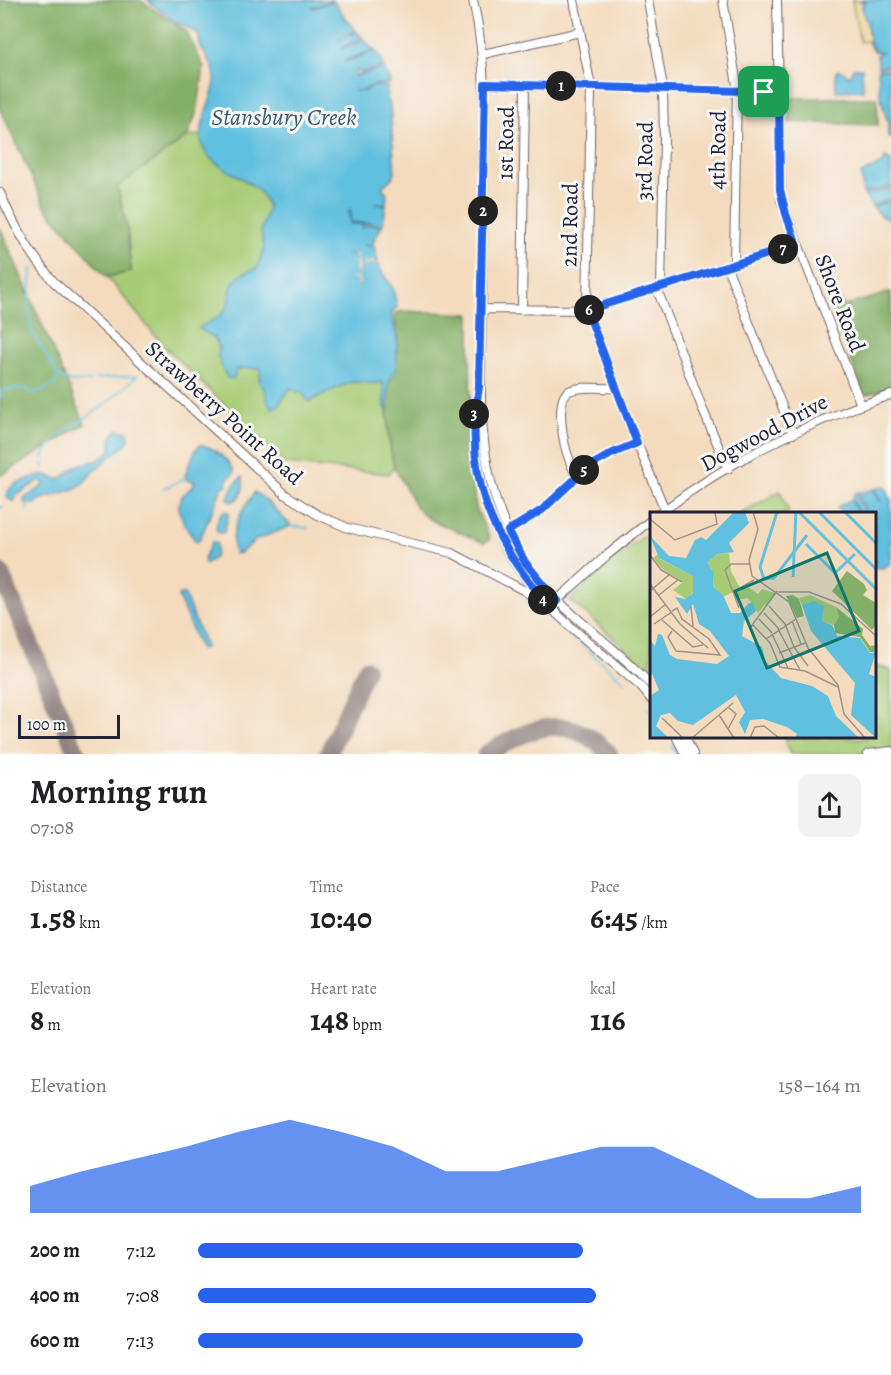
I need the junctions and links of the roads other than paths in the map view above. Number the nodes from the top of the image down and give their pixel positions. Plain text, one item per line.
1 (473, 0) edge
2 (574, 0) edge
3 (648, 0) edge
4 (723, 0) edge
5 (777, 0) edge
6 (580, 32) junction
7 (483, 54) junction
8 (485, 84) junction
9 (525, 85) junction
10 (591, 87) junction
11 (663, 88) junction
12 (737, 92) junction
13 (779, 92) junction
14 (0, 193) edge
15 (797, 245) junction
16 (730, 266) junction
17 (659, 288) junction
18 (482, 309) junction
19 (522, 310) junction
20 (587, 310) junction
21 (479, 387) junction
22 (616, 388) junction
23 (891, 395) edge
24 (861, 405) junction
25 (793, 434) junction
26 (637, 443) junction
27 (728, 469) junction
28 (577, 476) junction
29 (662, 512) edge
30 (650, 521) edge
31 (508, 531) junction
32 (557, 601) junction
33 (550, 607) junction
34 (650, 684) edge
35 (650, 698) edge
36 (678, 739) edge
37 (686, 739) edge
38 (891, 751) edge
39 (685, 754) edge
40 (693, 754) edge
41 (868, 754) edge

1 - 7 street
2 - 6 street, 2nd Road
3 - 11 street, 3rd Road
4 - 12 street, 4th Road
5 - 13 street, Shore Road
6 - 7 street
6 - 10 street, 2nd Road
7 - 8 street
8 - 9 street
8 - 18 street
9 - 10 street
9 - 19 street, 1st Road
10 - 11 street
10 - 20 street, 2nd Road
11 - 12 street
11 - 17 street, 3rd Road
12 - 13 street
12 - 16 street, 4th Road
13 - 15 street, Shore Road
14 - 33 street, Strawberry Point Road
15 - 16 street
15 - 24 street, Shore Road
16 - 17 street
16 - 25 street, 4th Road
17 - 20 street
17 - 27 street, 3rd Road
18 - 19 street
18 - 21 street
19 - 20 street
20 - 22 street, 2nd Road
21 - 31 street
21 - 33 street
22 - 26 street, 2nd Road
22 - 28 street
23 - 24 street, Dogwood Drive
24 - 25 street, Dogwood Drive
25 - 27 street, Dogwood Drive
26 - 28 street
26 - 29 street, 2nd Road
27 - 29 street, Dogwood Drive
28 - 31 street
30 - 32 street
31 - 32 street
32 - 33 street
32 - 34 street
33 - 35 street
36 - 39 street
37 - 40 street
38 - 41 street

